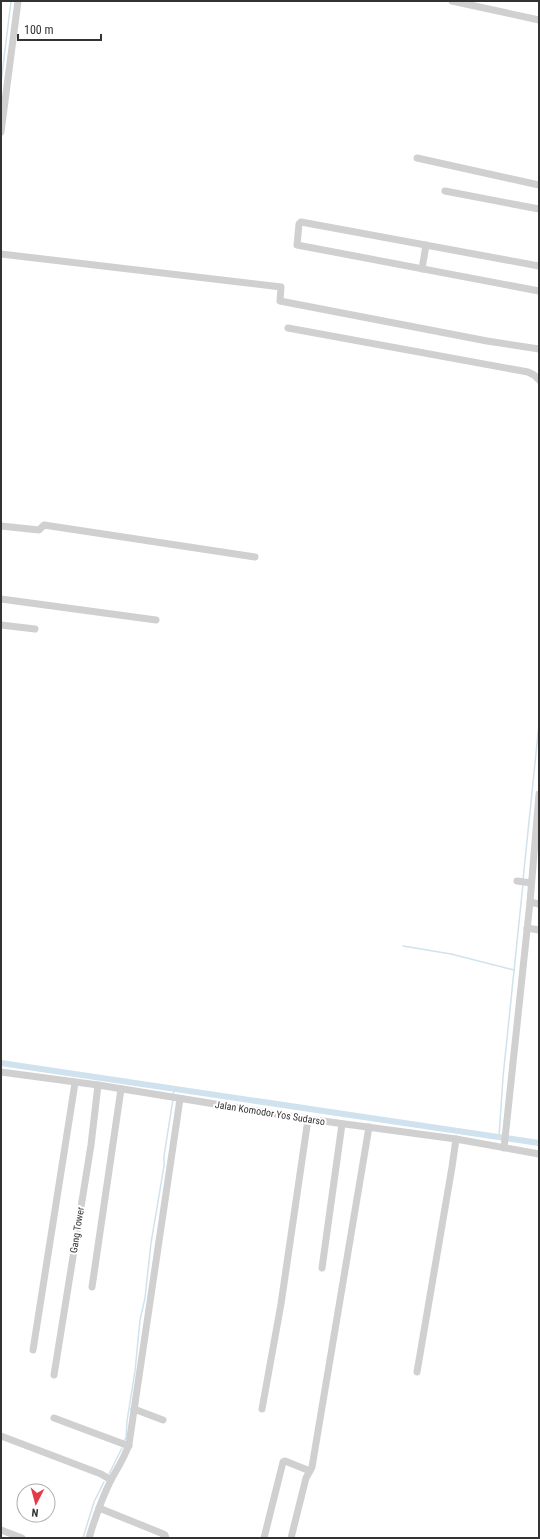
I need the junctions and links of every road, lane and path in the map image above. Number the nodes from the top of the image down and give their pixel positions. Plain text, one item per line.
1 (18, 1) edge
2 (452, 1) edge
3 (539, 20) edge
4 (3, 94) edge
5 (1, 132) edge
6 (417, 158) dead end
7 (539, 185) edge
8 (445, 191) dead end
9 (539, 209) edge
10 (426, 245) junction
11 (1, 254) edge
12 (539, 266) edge
13 (422, 268) junction
14 (539, 291) edge
15 (288, 328) dead end
16 (539, 349) edge
17 (539, 380) edge
18 (1, 526) edge
19 (255, 557) dead end
20 (1, 599) edge
21 (156, 620) dead end
22 (1, 625) edge
23 (36, 629) dead end
24 (539, 794) edge
25 (536, 867) edge
26 (530, 902) junction
27 (539, 904) edge
28 (527, 928) junction
29 (539, 930) edge
30 (1, 1072) edge
31 (75, 1083) junction
32 (98, 1085) junction
33 (120, 1089) junction
34 (175, 1098) junction
35 (308, 1119) junction
36 (342, 1124) junction
37 (369, 1127) junction
38 (456, 1139) junction
39 (504, 1146) junction
40 (539, 1154) edge
41 (322, 1268) dead end
42 (92, 1287) dead end
43 (33, 1350) dead end
44 (417, 1372) dead end
45 (54, 1375) dead end
46 (134, 1409) junction
47 (262, 1409) dead end
48 (54, 1418) dead end
49 (163, 1420) dead end
50 (1, 1436) edge
51 (129, 1446) junction
52 (310, 1471) junction
53 (111, 1480) junction
54 (99, 1508) junction
55 (1, 1530) edge
56 (22, 1538) edge
57 (89, 1538) edge
58 (166, 1538) edge
59 (264, 1538) edge
60 (291, 1538) edge

1 - 4 street
2 - 3 street
4 - 5 street
6 - 7 street
8 - 9 street
10 - 12 street
10 - 13 street
10 - 13 street
11 - 16 street
13 - 14 street
15 - 17 street
18 - 19 street
20 - 21 street
22 - 23 street
24 - 25 street
25 - 26 street
26 - 27 street
26 - 28 street
28 - 29 street
28 - 39 street
30 - 31 street, Jalan Komodor Yos Sudarso
31 - 32 street, Jalan Komodor Yos Sudarso
31 - 43 street
32 - 33 street, Jalan Komodor Yos Sudarso
32 - 45 street, Gang Tower
33 - 34 street, Jalan Komodor Yos Sudarso
33 - 42 street
34 - 35 street, Jalan Komodor Yos Sudarso
34 - 46 street
35 - 36 street, Jalan Komodor Yos Sudarso
35 - 47 street
36 - 37 street, Jalan Komodor Yos Sudarso
36 - 41 street
37 - 38 street, Jalan Komodor Yos Sudarso
37 - 52 street
38 - 39 street, Jalan Komodor Yos Sudarso
38 - 44 street
39 - 40 street, Jalan Komodor Yos Sudarso
46 - 49 street
46 - 51 street
48 - 51 street
50 - 53 street
51 - 53 street
52 - 59 street
52 - 60 street
53 - 54 street
54 - 57 street
54 - 58 street
55 - 56 street

